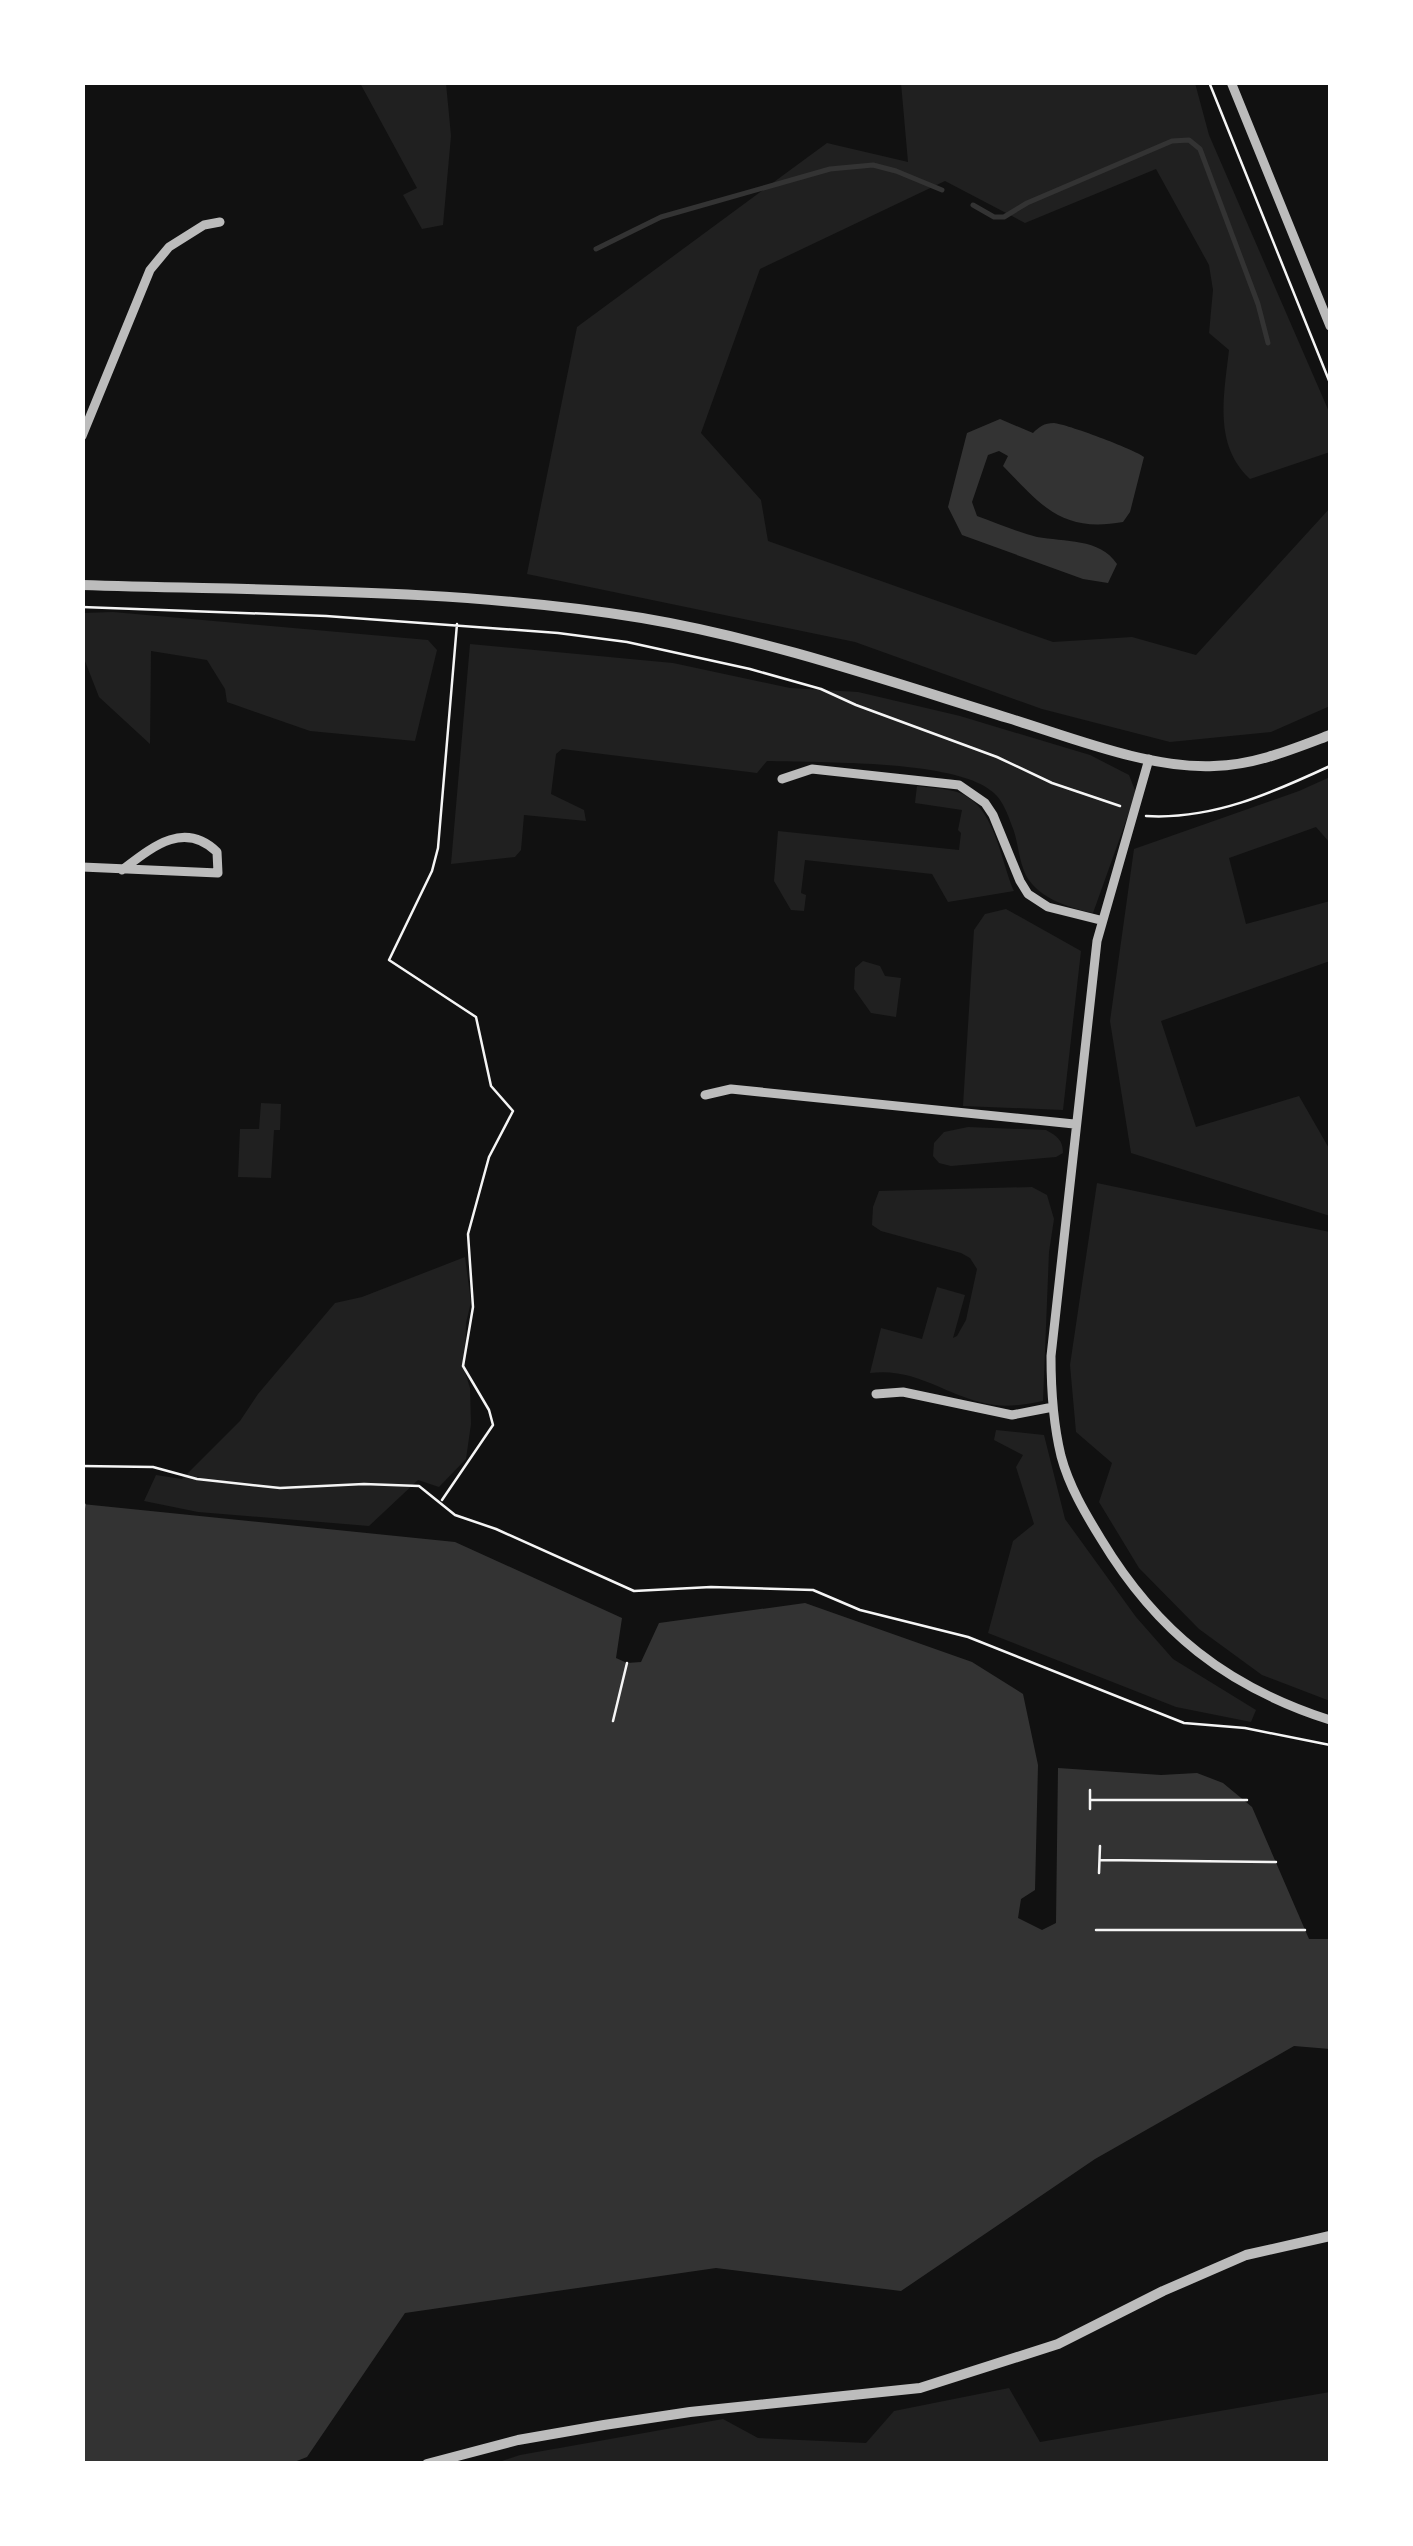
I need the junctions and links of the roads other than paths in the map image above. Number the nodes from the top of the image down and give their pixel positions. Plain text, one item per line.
1 (1231, 82) edge
2 (220, 222) dead end
3 (1330, 326) edge
4 (82, 436) edge
5 (82, 585) edge
6 (1330, 734) edge
7 (1149, 759) junction
8 (782, 779) dead end
9 (82, 867) edge
10 (122, 870) junction
11 (1100, 920) junction
12 (705, 1095) dead end
13 (1074, 1124) junction
14 (876, 1394) dead end
15 (1054, 1407) junction
16 (1330, 1720) edge
17 (1330, 2236) edge
18 (428, 2464) edge

1 - 3 street
2 - 4 street
5 - 7 street
6 - 7 street
7 - 11 street
8 - 11 street
9 - 10 street
10 - 10 street
11 - 13 street
12 - 13 street
13 - 15 street
14 - 15 street
15 - 16 street
17 - 18 street

